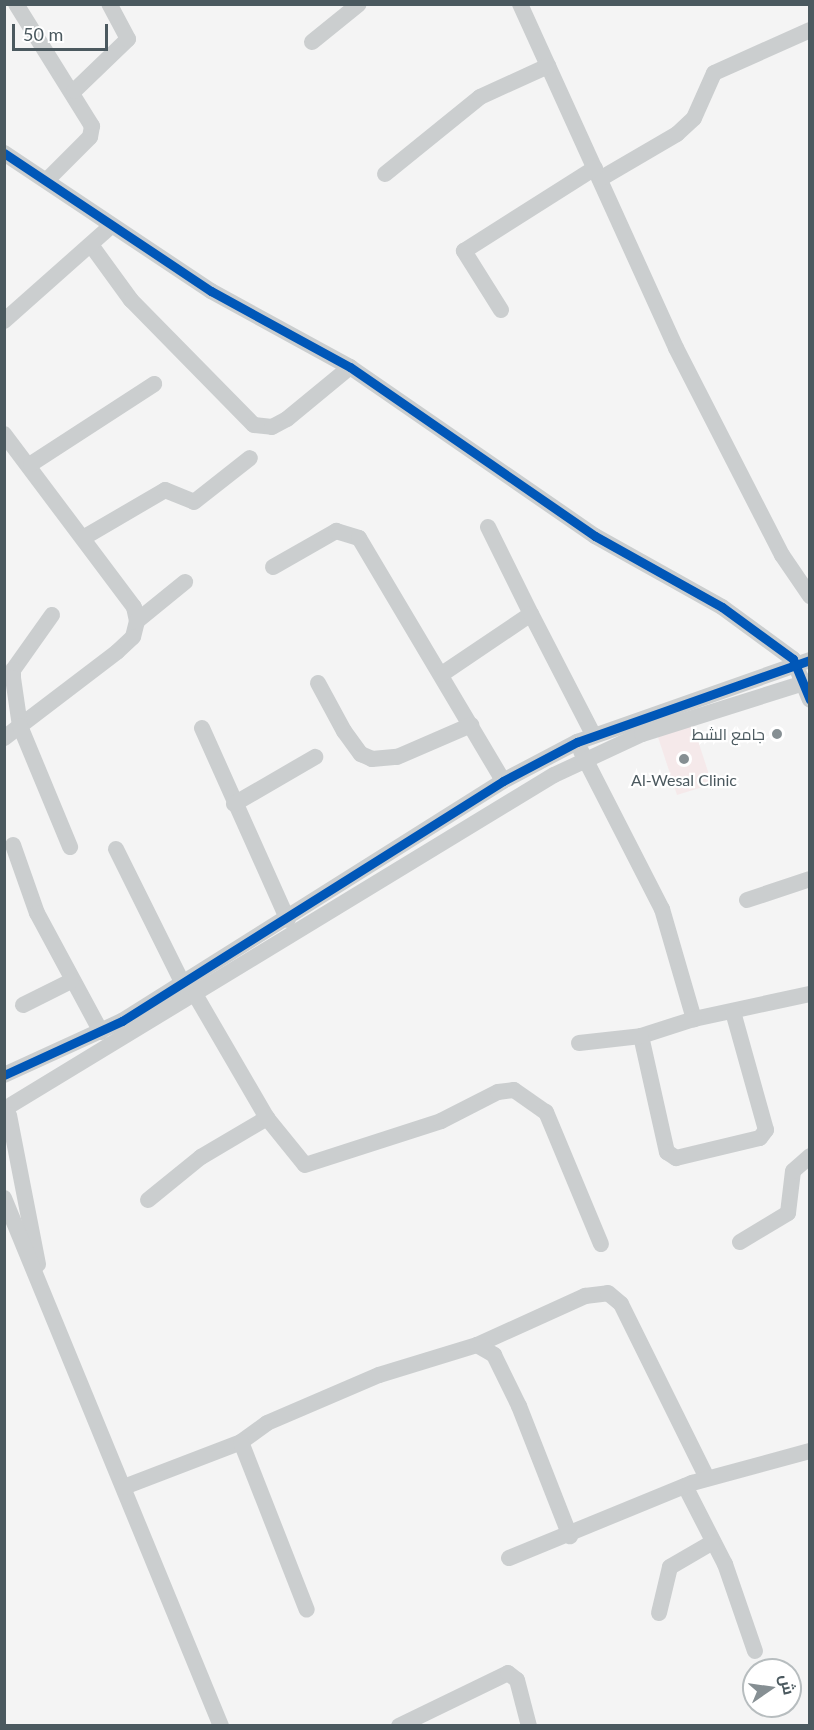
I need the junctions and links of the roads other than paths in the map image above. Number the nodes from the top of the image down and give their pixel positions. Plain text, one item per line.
1 (16, 4) edge
2 (109, 4) edge
3 (359, 4) edge
4 (520, 4) edge
5 (810, 30) edge
6 (312, 42) dead end
7 (548, 66) junction
8 (74, 92) junction
9 (4, 153) edge
10 (597, 173) junction
11 (385, 174) dead end
12 (48, 179) junction
13 (110, 227) junction
14 (91, 245) junction
15 (501, 310) dead end
16 (4, 321) edge
17 (350, 367) junction
18 (154, 384) dead end
19 (4, 434) edge
20 (250, 458) dead end
21 (31, 464) junction
22 (488, 526) dead end
23 (83, 538) junction
24 (273, 567) dead end
25 (185, 582) dead end
26 (806, 586) edge
27 (531, 614) junction
28 (52, 615) dead end
29 (137, 621) junction
30 (803, 662) edge
31 (442, 674) junction
32 (807, 682) edge
33 (318, 683) dead end
34 (722, 688) junction
35 (810, 700) edge
36 (729, 706) junction
37 (471, 725) junction
38 (20, 726) junction
39 (202, 728) dead end
40 (593, 734) junction
41 (4, 738) edge
42 (577, 742) junction
43 (315, 757) dead end
44 (585, 759) junction
45 (503, 781) junction
46 (234, 804) junction
47 (13, 845) dead end
48 (70, 847) dead end
49 (116, 849) dead end
50 (810, 879) edge
51 (747, 900) dead end
52 (288, 920) junction
53 (71, 981) junction
54 (183, 984) junction
55 (810, 994) edge
56 (196, 996) junction
57 (22, 1005) dead end
58 (733, 1012) junction
59 (694, 1019) junction
60 (101, 1032) junction
61 (641, 1036) junction
62 (579, 1043) dead end
63 (4, 1075) edge
64 (4, 1083) edge
65 (8, 1114) edge
66 (267, 1118) junction
67 (810, 1156) edge
68 (4, 1198) edge
69 (148, 1200) dead end
70 (740, 1242) dead end
71 (601, 1245) dead end
72 (42, 1282) junction
73 (477, 1345) junction
74 (241, 1442) junction
75 (810, 1451) edge
76 (707, 1478) junction
77 (123, 1486) junction
78 (685, 1486) junction
79 (570, 1536) junction
80 (711, 1543) junction
81 (509, 1558) dead end
82 (308, 1610) dead end
83 (658, 1613) dead end
84 (755, 1651) dead end
85 (221, 1725) edge
86 (399, 1725) edge
87 (529, 1725) edge

1 - 8 street
2 - 8 street
3 - 6 street
4 - 7 street
5 - 10 street
7 - 10 street
7 - 11 street
8 - 12 street
9 - 12 street
10 - 15 street
10 - 26 street
12 - 13 street
13 - 14 street
13 - 17 street
14 - 16 street
14 - 17 street
17 - 30 street
18 - 21 street
19 - 21 street
20 - 23 street
21 - 23 street
22 - 27 street
23 - 29 street
24 - 31 street
25 - 29 street
27 - 31 street
27 - 40 street
28 - 38 street
29 - 38 street
30 - 32 street
30 - 34 street
31 - 37 street
32 - 35 street
32 - 36 street
33 - 37 street
34 - 36 street
34 - 40 street
36 - 44 street
37 - 45 street
38 - 41 street
38 - 48 street
39 - 46 street
40 - 42 street
42 - 44 street
42 - 45 street
43 - 46 street
44 - 56 street
44 - 59 street
45 - 52 street
46 - 52 street
47 - 53 street
49 - 54 street
50 - 51 street
52 - 54 street
53 - 57 street
53 - 60 street
54 - 60 street
55 - 58 street
56 - 65 street
56 - 66 street
58 - 59 street
58 - 61 street
59 - 61 street
60 - 63 street
61 - 62 street
64 - 65 street
65 - 72 street
66 - 69 street
66 - 71 street
67 - 70 street
68 - 72 street
72 - 77 street
73 - 74 street
73 - 76 street
73 - 79 street
74 - 77 street
74 - 82 street
75 - 76 street
76 - 78 street
77 - 85 street
78 - 79 street
78 - 80 street
79 - 81 street
80 - 83 street
80 - 84 street
86 - 87 street

